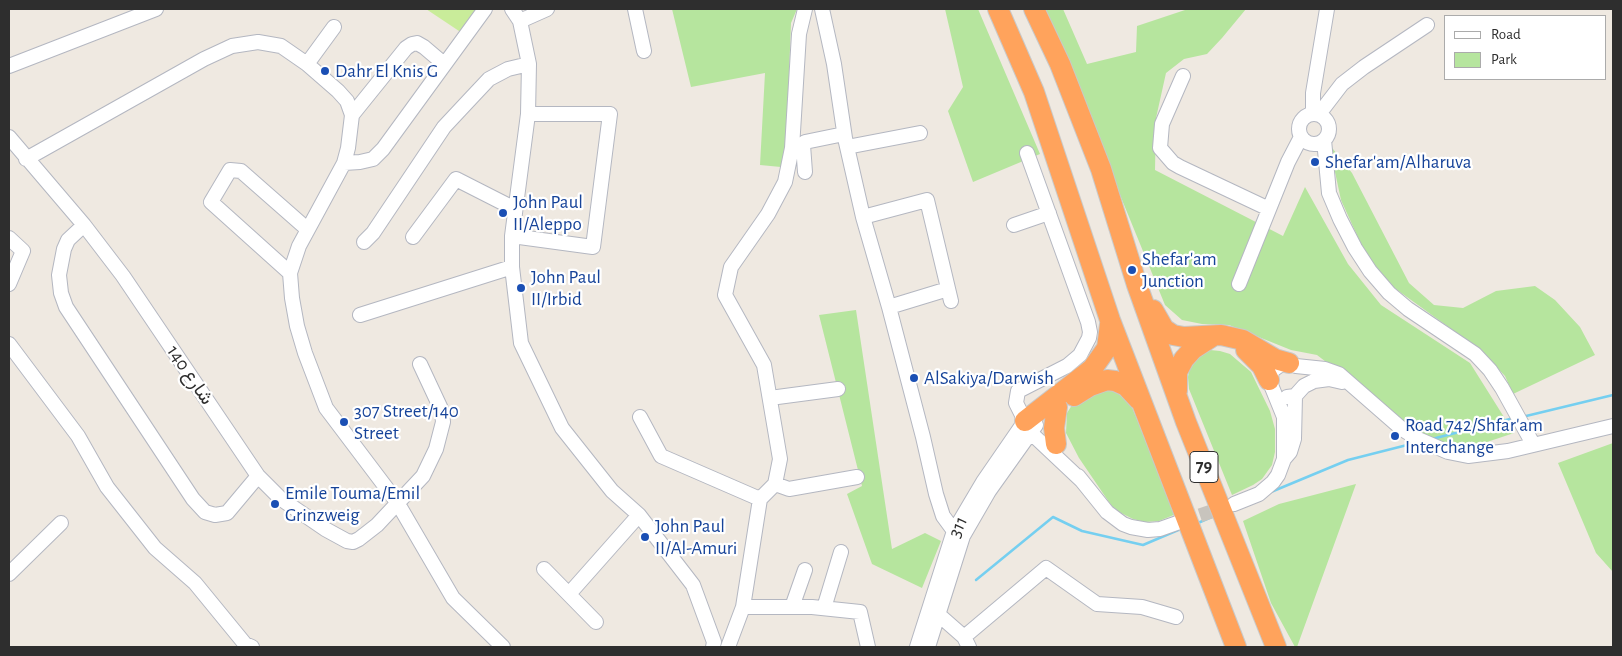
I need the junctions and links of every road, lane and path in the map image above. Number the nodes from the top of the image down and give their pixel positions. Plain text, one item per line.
1 (156, 9) edge
2 (485, 9) edge
3 (512, 9) edge
4 (546, 9) edge
5 (635, 9) edge
6 (805, 9) edge
7 (822, 9) edge
8 (998, 9) edge
9 (1034, 9) edge
10 (1327, 9) edge
11 (520, 21) junction
12 (1427, 24) dead end
13 (334, 27) dead end
14 (644, 51) dead end
15 (307, 64) junction
16 (444, 64) junction
17 (529, 64) junction
18 (9, 66) edge
19 (1184, 76) dead end
20 (528, 114) junction
21 (1316, 114) junction
22 (352, 115) junction
23 (920, 133) dead end
24 (9, 137) edge
25 (1301, 137) junction
26 (846, 140) junction
27 (1324, 140) junction
28 (1027, 153) dead end
29 (26, 159) junction
30 (344, 163) junction
31 (805, 172) dead end
32 (515, 209) junction
33 (1269, 209) junction
34 (1050, 213) junction
35 (863, 217) junction
36 (84, 225) junction
37 (1014, 225) dead end
38 (307, 229) junction
39 (512, 236) junction
40 (414, 237) dead end
41 (9, 238) edge
42 (364, 242) dead end
43 (512, 267) junction
44 (290, 273) junction
45 (9, 284) edge
46 (1239, 284) dead end
47 (1137, 285) junction
48 (889, 307) junction
49 (360, 315) dead end
50 (1110, 320) junction
51 (1213, 336) junction
52 (1234, 339) junction
53 (9, 344) edge
54 (420, 364) dead end
55 (1292, 364) junction
56 (1351, 386) junction
57 (1272, 387) junction
58 (838, 389) dead end
59 (1300, 390) junction
60 (770, 398) junction
61 (1143, 404) junction
62 (1057, 407) junction
63 (640, 416) dead end
64 (1186, 422) junction
65 (1031, 426) junction
66 (1613, 426) edge
67 (1533, 444) junction
68 (1055, 450) junction
69 (1016, 454) junction
70 (1284, 459) junction
71 (258, 476) junction
72 (857, 477) dead end
73 (775, 484) junction
74 (760, 499) junction
75 (397, 502) junction
76 (1234, 504) tunnel mouth
77 (639, 515) junction
78 (61, 523) dead end
79 (1177, 523) tunnel mouth
80 (958, 533) junction
81 (840, 552) dead end
82 (544, 569) dead end
83 (806, 570) dead end
84 (9, 574) edge
85 (569, 594) junction
86 (743, 607) junction
87 (792, 607) junction
88 (824, 608) junction
89 (934, 613) junction
90 (1176, 617) dead end
91 (596, 622) dead end
92 (966, 642) edge
93 (252, 647) edge
94 (503, 647) edge
95 (713, 647) edge
96 (728, 647) edge
97 (868, 647) edge
98 (917, 647) edge
99 (928, 647) edge
100 (1236, 647) edge
101 (1276, 647) edge

1 - 18 street
2 - 16 street
3 - 11 street
4 - 11 street
5 - 14 street
6 - 60 street
7 - 26 street
8 - 50 highway, 79
9 - 47 highway, 79
10 - 21 street
11 - 17 street
12 - 21 street
13 - 15 street
15 - 22 street
15 - 29 street
16 - 22 street
16 - 30 street
17 - 20 street
17 - 42 street
19 - 33 street
20 - 32 street
20 - 39 street
21 - 25 street
21 - 27 street
22 - 30 street
23 - 26 street
24 - 29 street, شارع 140
25 - 27 street
25 - 33 street
26 - 31 street
26 - 35 street
27 - 67 street
28 - 34 street
29 - 36 street, شارع 140
30 - 38 street
32 - 39 street
32 - 40 street
33 - 46 street
34 - 37 street
34 - 65 street
35 - 48 street
35 - 48 street
36 - 71 street, شارع 140
36 - 71 street
38 - 44 street
38 - 44 street
39 - 43 street
41 - 45 street
43 - 49 street
43 - 77 street
44 - 75 street
47 - 51 highway
47 - 64 highway, 79
48 - 80 street
50 - 61 highway, 79
50 - 65 highway
51 - 52 highway
51 - 64 highway
52 - 55 highway
52 - 57 highway
53 - 93 street
54 - 75 street, شارع 140
55 - 56 street
55 - 57 street
55 - 59 street
56 - 59 street
56 - 67 street
57 - 59 street
57 - 70 street
58 - 60 street
59 - 70 street
60 - 73 street
61 - 62 highway
61 - 100 highway, 79
62 - 65 highway
62 - 68 highway
63 - 74 street
64 - 101 highway, 79
65 - 68 street
65 - 69 street, 311
65 - 80 street, 311
66 - 67 street
68 - 69 street
68 - 79 street
69 - 80 street, 311
70 - 76 street
71 - 75 street, شارع 140
72 - 73 street
73 - 74 street
74 - 86 street
75 - 94 street
77 - 85 street
77 - 95 street
78 - 84 street
80 - 89 street, 311
81 - 88 street
82 - 85 street
83 - 87 street
85 - 91 street
86 - 87 street
86 - 96 street
87 - 88 street
88 - 97 street
89 - 92 street
89 - 98 street, 311
89 - 99 street, 311
90 - 92 street

